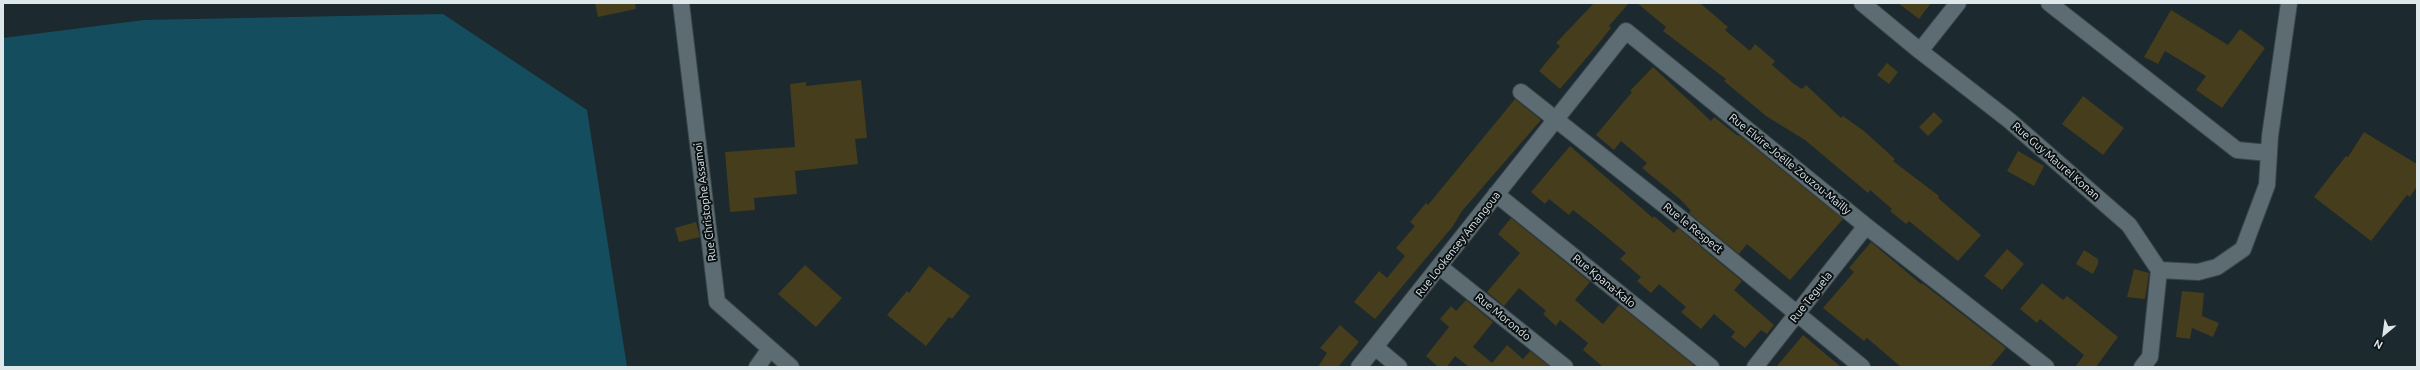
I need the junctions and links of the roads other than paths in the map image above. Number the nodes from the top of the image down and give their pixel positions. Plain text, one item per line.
1 (681, 3) edge
2 (1862, 3) edge
3 (1958, 3) edge
4 (2049, 3) edge
5 (2289, 3) edge
6 (1920, 51) junction
7 (1521, 92) dead end
8 (1555, 121) junction
9 (2269, 153) junction
10 (1496, 194) junction
11 (1866, 226) junction
12 (1440, 267) junction
13 (2159, 270) junction
14 (1797, 314) junction
15 (1375, 347) junction
16 (770, 350) junction
17 (757, 367) edge
18 (791, 367) edge
19 (1360, 367) edge
20 (1399, 367) edge
21 (1565, 367) edge
22 (1711, 367) edge
23 (1755, 367) edge
24 (1862, 367) edge
25 (2046, 367) edge
26 (2142, 367) edge

1 - 16 street, Rue Christophe Assamoi
2 - 6 street, Rue Guy Maurel Konan
3 - 6 street
4 - 9 street
5 - 9 street
6 - 13 street, Rue Guy Maurel Konan
7 - 8 street, Rue le Respect
8 - 10 street, Rue Lookensey Amangoua
8 - 11 street, Rue Elvire-Joëlle Zouzou-Mailly
8 - 14 street, Rue le Respect
9 - 13 street
10 - 12 street, Rue Lookensey Amangoua
10 - 22 street, Rue Kpana-Kalo
11 - 14 street, Rue Teguela
11 - 25 street, Rue Elvire-Joëlle Zouzou-Mailly
12 - 15 street, Rue Lookensey Amangoua
12 - 21 street, Rue Morondo
13 - 26 street
14 - 23 street, Rue Teguela
14 - 24 street, Rue le Respect
15 - 19 street, Rue Lookensey Amangoua
15 - 20 street
16 - 17 street
16 - 18 street, Rue Christophe Assamoi

